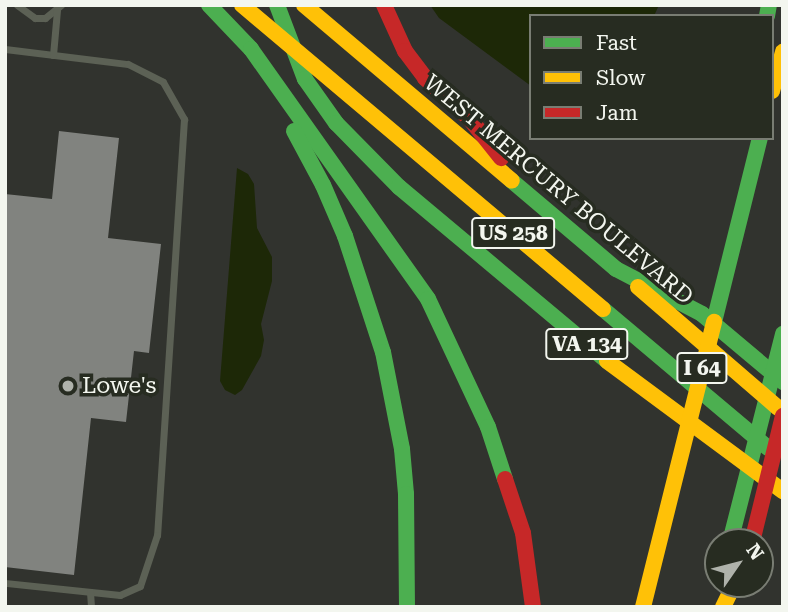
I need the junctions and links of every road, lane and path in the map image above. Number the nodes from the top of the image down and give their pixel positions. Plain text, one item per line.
1 (17, 5) edge
2 (242, 5) edge
3 (277, 5) edge
4 (304, 5) edge
5 (384, 5) edge
6 (209, 6) edge
7 (59, 8) edge
8 (5, 50) edge
9 (783, 52) edge
10 (53, 55) junction
11 (774, 84) edge
12 (757, 142) edge
13 (532, 197) junction
14 (616, 269) junction
15 (783, 334) edge
16 (783, 382) edge
17 (783, 413) edge
18 (783, 461) edge
19 (783, 491) edge
20 (734, 528) edge
21 (755, 528) edge
22 (5, 583) edge
23 (90, 592) junction
24 (91, 607) edge
25 (407, 607) edge
26 (533, 607) edge
27 (643, 607) edge

1 - 7 lane
2 - 18 main road, US 258
3 - 19 main road, VA 134
4 - 13 main road, WEST MERCURY BOULEVARD / US 258
5 - 13 main road
6 - 25 main road
6 - 26 main road
7 - 10 lane
8 - 10 lane
9 - 11 main road
10 - 23 lane
12 - 27 main road, I 64
13 - 14 main road, WEST MERCURY BOULEVARD / US 258
14 - 16 main road
14 - 17 main road, WEST MERCURY BOULEVARD / US 258
15 - 20 main road
17 - 21 main road
22 - 23 lane
23 - 24 lane

